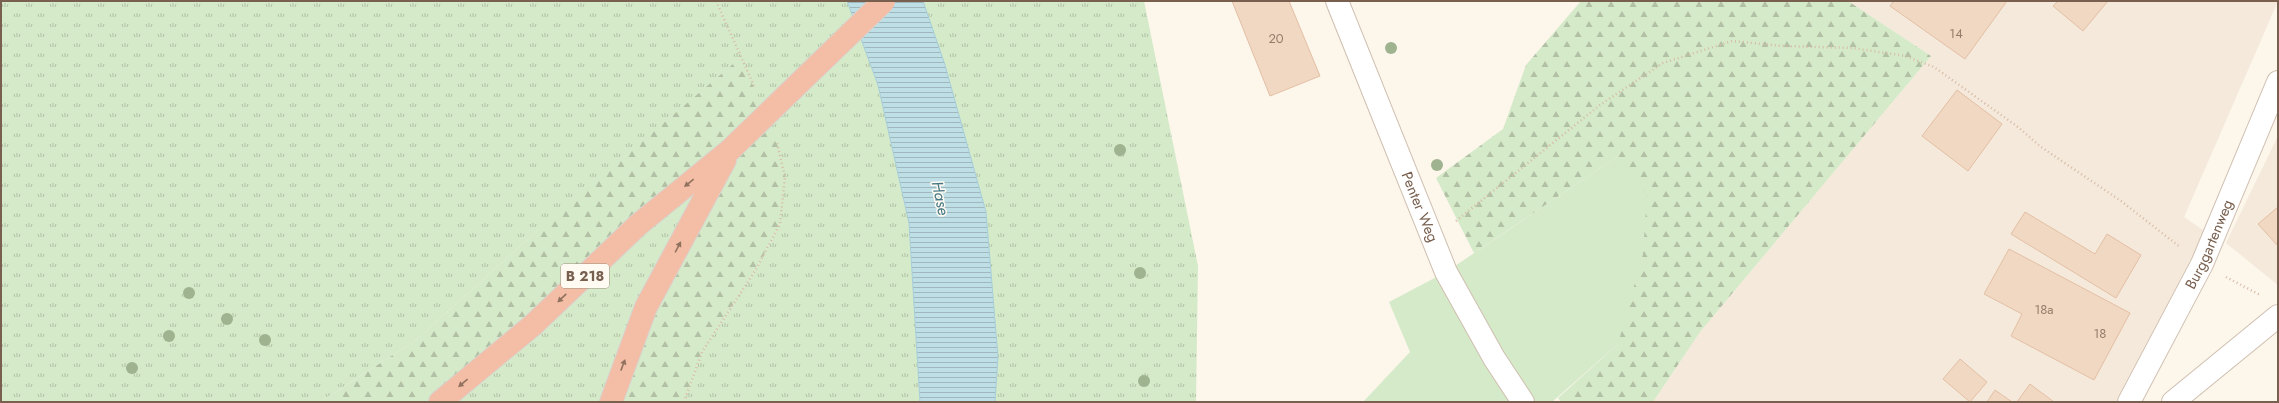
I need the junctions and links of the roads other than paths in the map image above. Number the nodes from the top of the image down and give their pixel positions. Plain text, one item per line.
1 (884, 1) edge
2 (1337, 1) edge
3 (2278, 82) edge
4 (730, 150) junction
5 (2278, 316) edge
6 (440, 402) edge
7 (611, 402) edge
8 (1523, 402) edge
9 (2129, 402) edge
10 (2173, 402) edge

1 - 4 highway, B 218, bridge
2 - 8 street, Penter Weg
3 - 9 street, Burggartenweg
4 -> 6 highway, B 218
7 -> 4 highway, B 218
5 - 10 street

